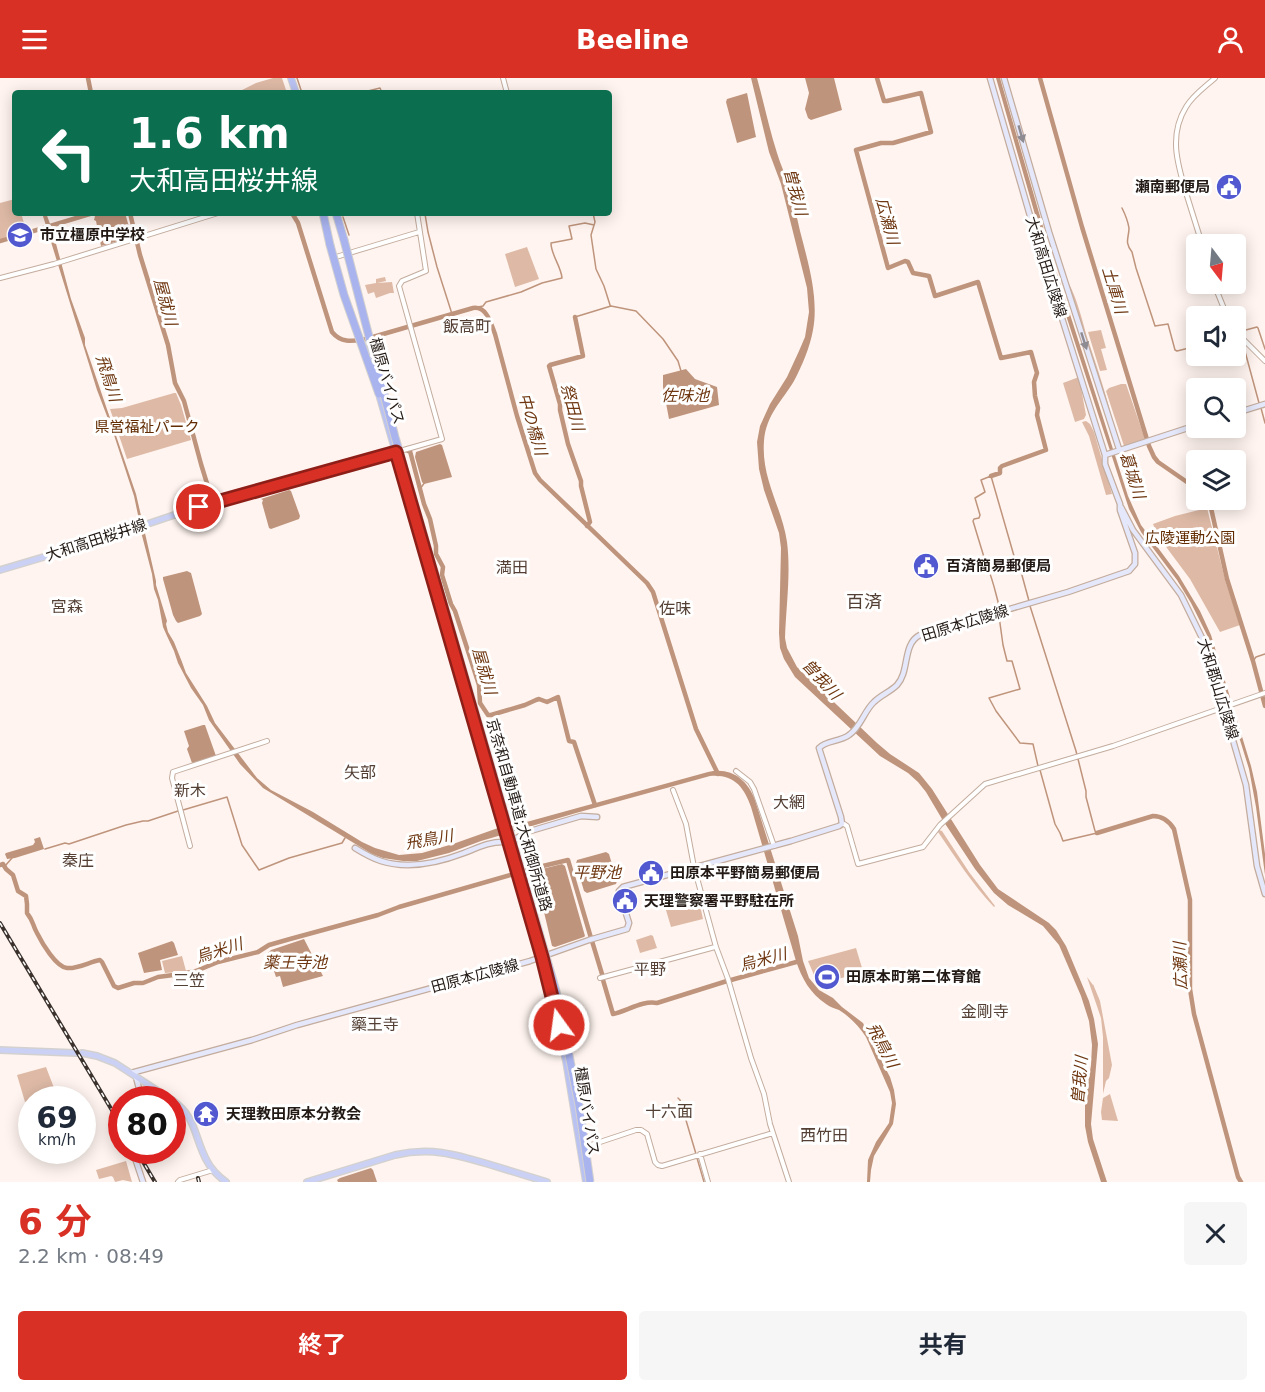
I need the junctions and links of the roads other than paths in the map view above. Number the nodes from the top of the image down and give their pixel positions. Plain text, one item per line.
1 (990, 78) edge
2 (1004, 78) edge
3 (1215, 78) edge
4 (208, 216) edge
5 (325, 216) edge
6 (325, 216) edge
7 (335, 216) edge
8 (335, 216) edge
9 (417, 216) edge
10 (419, 232) junction
11 (1199, 234) edge
12 (345, 254) junction
13 (336, 257) junction
14 (0, 278) edge
15 (365, 339) junction
16 (1246, 342) edge
17 (1265, 361) edge
18 (380, 391) junction
19 (1265, 404) edge
20 (1246, 410) edge
21 (1186, 428) edge
22 (1118, 450) junction
23 (398, 452) junction
24 (1106, 454) junction
25 (1120, 504) junction
26 (0, 570) edge
27 (1265, 693) edge
28 (1223, 707) junction
29 (267, 741) dead end
30 (736, 771) dead end
31 (673, 790) dead end
32 (597, 817) dead end
33 (842, 824) junction
34 (510, 839) junction
35 (190, 846) dead end
36 (773, 846) junction
37 (355, 849) dead end
38 (694, 867) junction
39 (1265, 894) edge
40 (716, 947) junction
41 (544, 956) junction
42 (600, 978) dead end
43 (0, 1050) edge
44 (134, 1075) junction
45 (138, 1086) edge
46 (151, 1086) edge
47 (186, 1112) edge
48 (773, 1133) junction
49 (588, 1146) dead end
50 (698, 1155) junction
51 (137, 1164) edge
52 (213, 1170) junction
53 (190, 1180) edge
54 (142, 1182) edge
55 (178, 1182) edge
56 (226, 1182) edge
57 (307, 1182) edge
58 (547, 1182) edge
59 (589, 1182) edge
60 (708, 1182) edge
61 (789, 1182) edge

1 - 24 main road, 大和高田広陵線
2 -> 22 main road, 大和高田広陵線
3 - 11 street
4 - 14 street
5 - 18 highway, bridge
6 - 13 highway, 橿原バイパス
7 - 18 highway, bridge
8 - 12 highway, 橿原バイパス
9 - 10 street
10 - 12 street
10 - 23 street
12 - 13 street
12 - 15 highway, 橿原バイパス
13 - 15 highway, 橿原バイパス
15 - 23 highway, 橿原バイパス
15 - 23 highway, 橿原バイパス
16 - 17 street
18 - 59 highway, 京奈和自動車道;大和御所道路, bridge
19 - 20 main road
21 - 22 main road
22 - 24 main road
23 - 26 main road, 大和高田桜井線
23 - 34 highway, 橿原バイパス
24 - 25 main road, 田原本広陵線
25 - 28 main road, 大和郡山広陵線
25 - 33 main road, 田原本広陵線
27 - 28 street
28 - 33 street
28 - 39 main road, 大和郡山広陵線
29 - 35 street
30 - 36 street
31 - 38 street
32 - 34 main road
33 - 36 main road, 田原本広陵線
34 - 37 main road
34 - 41 highway, 橿原バイパス
34 - 41 highway, 橿原バイパス
36 - 38 main road, 田原本広陵線
38 - 40 street
38 - 41 main road, 田原本広陵線
40 - 42 street
40 - 48 street
41 - 44 main road, 田原本広陵線
41 - 59 highway, 橿原バイパス
41 - 59 highway, 橿原バイパス
43 - 44 main road
44 - 45 main road
44 - 46 main road
47 - 52 main road
48 - 50 street
48 - 61 street
49 - 50 street
50 - 60 street
51 - 54 main road
52 - 53 street
52 - 56 main road
53 - 55 street
57 - 58 main road

